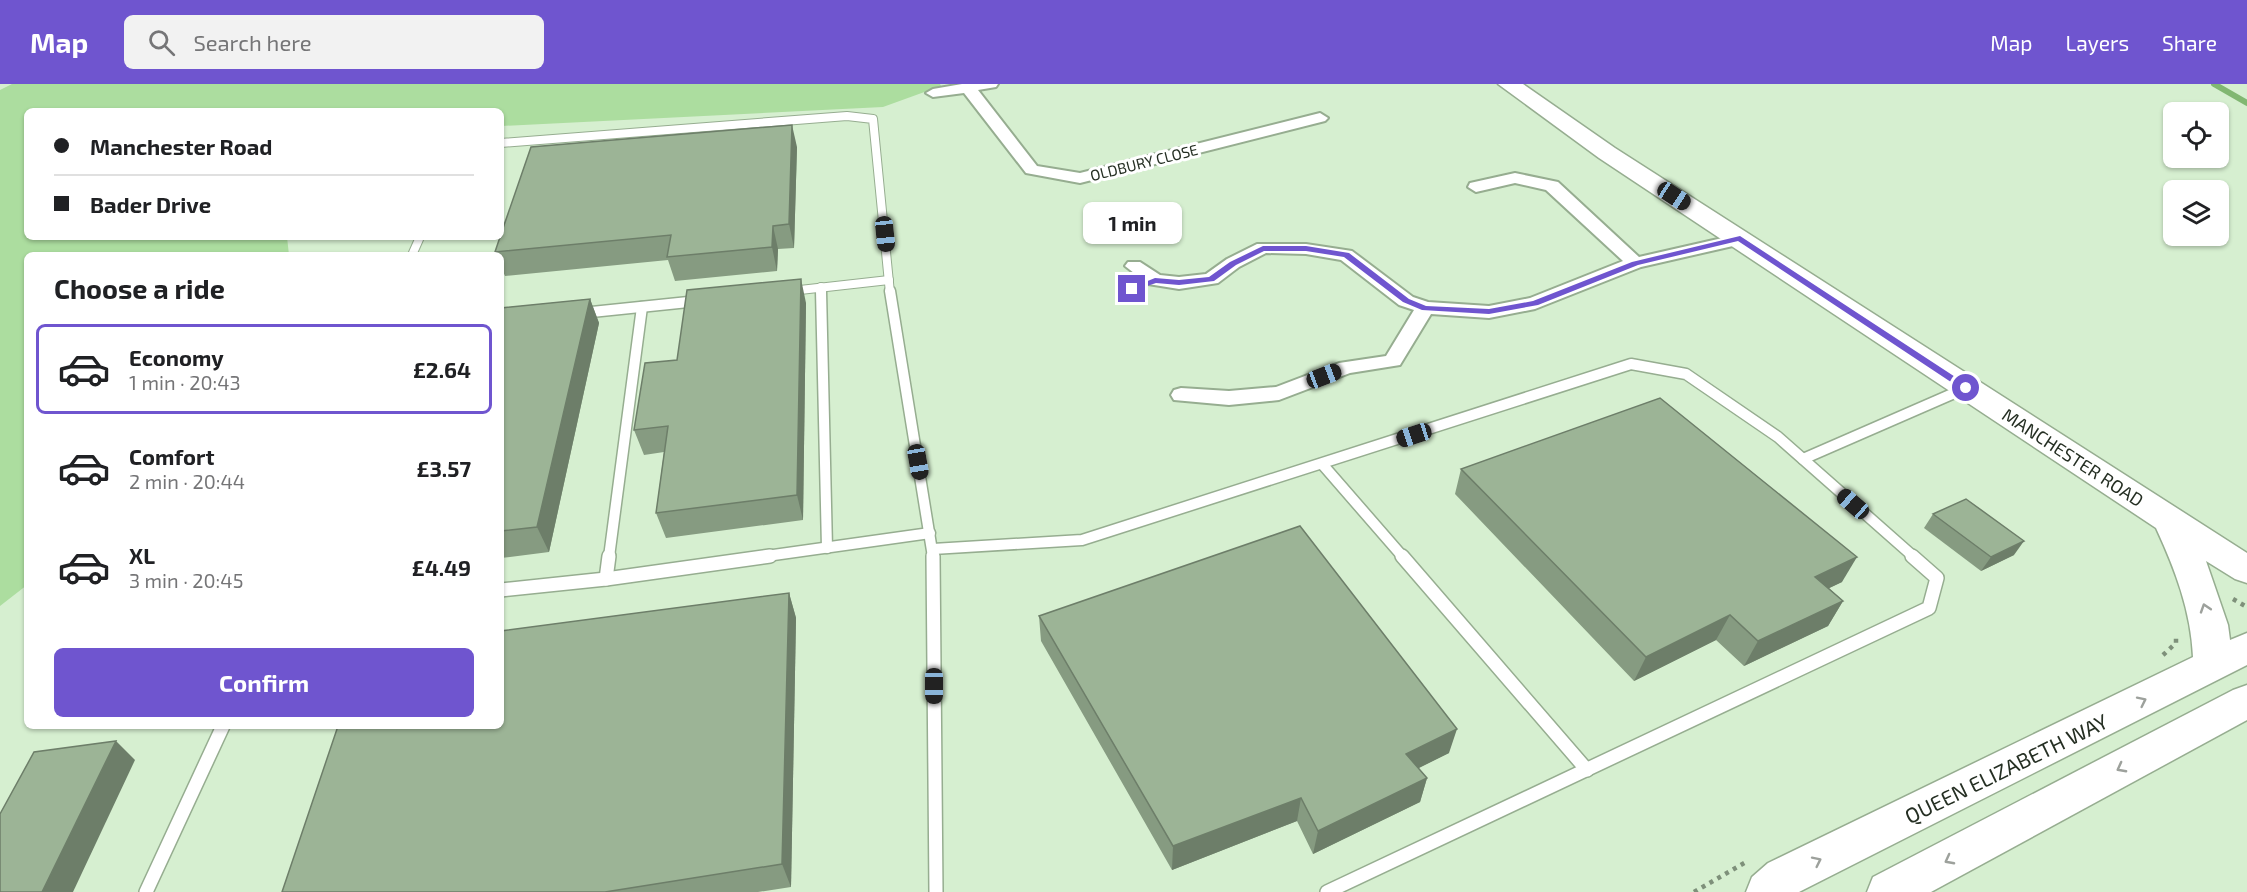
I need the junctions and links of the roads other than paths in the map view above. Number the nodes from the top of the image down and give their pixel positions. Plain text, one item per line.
1 (991, 84) edge
2 (1509, 84) edge
3 (969, 88) junction
4 (933, 93) dead end
5 (1306, 104) dead end
6 (504, 143) edge
7 (1476, 187) dead end
8 (1740, 239) junction
9 (1635, 264) junction
10 (1134, 266) dead end
11 (889, 280) junction
12 (1155, 280) junction
13 (821, 287) junction
14 (1132, 289) dead end
15 (776, 292) edge
16 (709, 299) edge
17 (642, 307) junction
18 (1425, 308) junction
19 (570, 314) edge
20 (1966, 388) junction
21 (1182, 395) dead end
22 (1803, 459) junction
23 (1323, 465) junction
24 (2170, 520) junction
25 (930, 533) junction
26 (828, 548) junction
27 (933, 549) junction
28 (606, 579) junction
29 (2243, 585) edge
30 (504, 590) edge
31 (2230, 657) edge
32 (2247, 701) edge
33 (223, 729) edge
34 (1587, 770) junction
35 (146, 892) edge
36 (936, 892) edge
37 (1327, 892) edge
38 (1768, 892) edge
39 (1889, 892) edge

1 - 3 street
2 - 8 main road, MANCHESTER ROAD
3 - 4 street
3 - 5 street, OLDBURY CLOSE
6 - 11 lane
7 - 9 street
8 - 9 street
8 - 20 main road, MANCHESTER ROAD
9 - 18 street
10 - 12 street
11 - 13 lane
11 - 25 lane
12 - 14 street
12 - 18 street
13 - 15 lane
13 - 26 lane
16 - 17 lane
17 - 19 lane
17 - 28 lane
18 - 21 street
20 - 22 lane
20 - 24 main road, MANCHESTER ROAD
22 - 23 lane
22 - 34 lane
23 - 27 lane
23 - 34 lane
24 - 29 main road, MANCHESTER ROAD
31 -> 24 main road
25 - 26 lane
25 - 27 lane
26 - 28 lane
27 - 36 lane
28 - 30 lane
38 -> 31 main road, QUEEN ELIZABETH WAY
32 -> 39 main road
33 - 35 lane
34 - 37 lane

